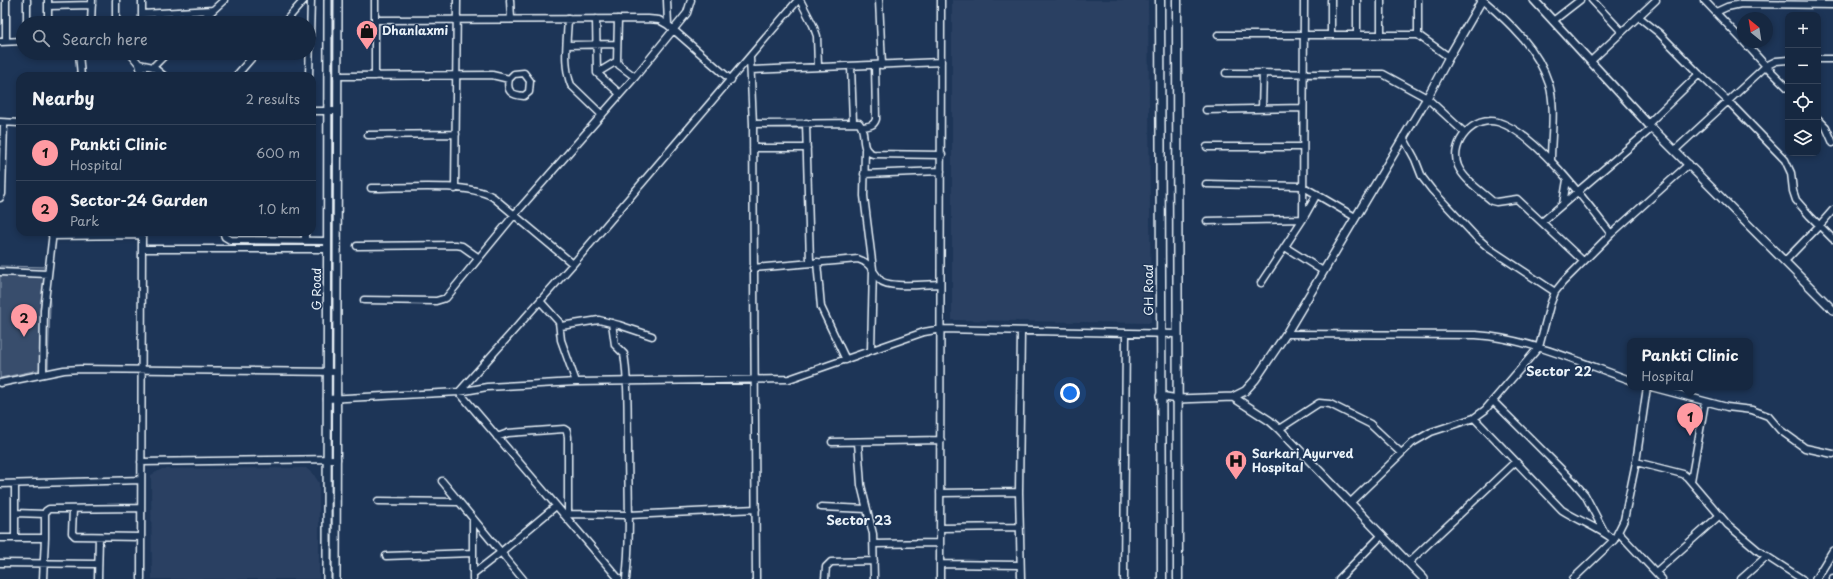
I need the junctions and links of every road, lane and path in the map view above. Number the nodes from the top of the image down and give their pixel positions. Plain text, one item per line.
1 (27, 0) edge
2 (116, 0) edge
3 (142, 0) edge
4 (224, 0) edge
5 (304, 0) edge
6 (311, 0) edge
7 (328, 0) edge
8 (338, 0) edge
9 (375, 0) edge
10 (457, 0) edge
11 (510, 0) edge
12 (667, 0) edge
13 (691, 0) edge
14 (799, 0) edge
15 (879, 0) edge
16 (941, 0) edge
17 (1160, 0) edge
18 (1177, 0) edge
19 (1304, 0) edge
20 (1331, 0) edge
21 (1357, 0) edge
22 (1381, 0) edge
23 (1418, 0) edge
24 (1483, 0) edge
25 (1534, 0) edge
26 (1580, 0) edge
27 (1592, 0) edge
28 (1656, 0) edge
29 (1704, 0) edge
30 (48, 3) edge
31 (92, 3) edge
32 (4, 4) edge
33 (1833, 5) edge
34 (213, 10) junction
35 (1716, 12) junction
36 (142, 14) joint
37 (27, 16) edge
38 (48, 16) edge
39 (91, 16) edge
40 (116, 16) edge
41 (207, 16) edge
42 (290, 16) edge
43 (311, 16) edge
44 (1639, 17) junction
45 (510, 19) junction
46 (568, 19) junction
47 (596, 19) junction
48 (618, 19) junction
49 (375, 20) junction
50 (457, 20) junction
51 (1553, 21) junction
52 (671, 27) junction
53 (1622, 32) junction
54 (1331, 34) junction
55 (1357, 34) junction
56 (1381, 34) junction
57 (1737, 34) edge
58 (1218, 35) dead end
59 (1418, 35) junction
60 (1303, 36) junction
61 (3, 41) edge
62 (16, 41) edge
63 (596, 44) junction
64 (617, 44) junction
65 (567, 45) junction
66 (1750, 48) edge
67 (1449, 57) junction
68 (750, 58) junction
69 (1821, 59) edge
70 (1833, 59) edge
71 (80, 60) edge
72 (136, 60) edge
73 (160, 60) edge
74 (250, 60) edge
75 (309, 60) edge
76 (1591, 60) junction
77 (1785, 60) edge
78 (616, 61) junction
79 (941, 62) junction
80 (139, 64) junction
81 (875, 65) junction
82 (882, 65) junction
83 (851, 66) junction
84 (1766, 66) junction
85 (153, 67) junction
86 (818, 67) junction
87 (751, 70) junction
88 (81, 72) edge
89 (141, 72) edge
90 (159, 72) edge
91 (239, 72) edge
92 (309, 72) edge
93 (1303, 72) junction
94 (596, 73) junction
95 (1226, 73) dead end
96 (1263, 73) junction
97 (1699, 74) junction
98 (338, 76) junction
99 (375, 76) junction
100 (457, 77) junction
101 (635, 77) junction
102 (509, 79) dead end
103 (731, 80) junction
104 (1785, 85) edge
105 (620, 94) junction
106 (1427, 98) junction
107 (1728, 101) junction
108 (1303, 108) junction
109 (1262, 109) junction
110 (1206, 110) dead end
111 (316, 111) edge
112 (327, 111) junction
113 (337, 112) junction
114 (602, 115) junction
115 (1819, 120) edge
116 (853, 122) junction
117 (2, 123) edge
118 (16, 123) edge
119 (806, 123) junction
120 (753, 124) junction
121 (1650, 126) junction
122 (863, 127) junction
123 (1465, 133) junction
124 (456, 134) junction
125 (368, 135) dead end
126 (1403, 137) junction
127 (1833, 144) edge
128 (1303, 146) junction
129 (1207, 147) dead end
130 (753, 148) junction
131 (807, 148) junction
132 (864, 149) junction
133 (1675, 150) junction
134 (942, 154) junction
135 (1551, 160) junction
136 (1689, 164) junction
137 (941, 171) junction
138 (864, 174) junction
139 (1567, 180) junction
140 (1206, 184) dead end
141 (1302, 186) junction
142 (371, 188) dead end
143 (455, 189) junction
144 (1579, 192) junction
145 (1317, 194) junction
146 (0, 198) edge
147 (1563, 204) junction
148 (1833, 210) edge
149 (515, 214) junction
150 (1356, 217) junction
151 (1303, 219) junction
152 (1207, 221) dead end
153 (1542, 222) junction
154 (1819, 226) junction
155 (1611, 234) junction
156 (53, 236) edge
157 (142, 236) edge
158 (225, 236) edge
159 (305, 236) edge
160 (1833, 239) edge
161 (305, 240) junction
162 (328, 241) junction
163 (357, 246) dead end
164 (1285, 247) junction
165 (142, 249) junction
166 (328, 249) junction
167 (479, 258) junction
168 (1583, 261) junction
169 (1785, 261) junction
170 (814, 262) junction
171 (573, 264) junction
172 (753, 268) junction
173 (873, 269) junction
174 (1323, 271) junction
175 (0, 272) edge
176 (48, 274) junction
177 (1261, 283) dead end
178 (940, 284) junction
179 (1555, 292) junction
180 (364, 300) dead end
181 (540, 301) junction
182 (1833, 310) edge
183 (612, 323) junction
184 (561, 326) junction
185 (941, 329) junction
186 (1021, 331) junction
187 (1126, 333) junction
188 (1162, 334) junction
189 (1177, 334) junction
190 (1286, 334) junction
191 (652, 336) dead end
192 (1539, 347) junction
193 (871, 350) junction
194 (846, 360) junction
195 (142, 370) junction
196 (327, 372) junction
197 (337, 372) junction
198 (43, 373) junction
199 (1627, 379) edge
200 (755, 380) junction
201 (627, 381) junction
202 (576, 382) junction
203 (0, 383) edge
204 (1647, 390) edge
205 (1662, 390) edge
206 (459, 392) junction
207 (1160, 396) junction
208 (1233, 397) junction
209 (327, 399) junction
210 (337, 399) junction
211 (1178, 399) junction
212 (1493, 401) junction
213 (1705, 402) junction
214 (1474, 418) junction
215 (1279, 429) junction
216 (497, 436) junction
217 (940, 440) junction
218 (832, 442) dead end
219 (858, 442) junction
220 (1401, 453) junction
221 (1833, 454) edge
222 (326, 459) junction
223 (337, 459) junction
224 (142, 462) junction
225 (1515, 462) junction
226 (1636, 462) junction
227 (141, 480) junction
228 (1691, 481) junction
229 (442, 482) dead end
230 (0, 484) edge
231 (15, 484) junction
232 (1019, 492) junction
233 (940, 493) junction
234 (378, 502) dead end
235 (458, 502) junction
236 (1350, 503) junction
237 (556, 506) junction
238 (821, 507) dead end
239 (141, 508) junction
240 (73, 509) junction
241 (756, 509) junction
242 (867, 509) junction
243 (15, 513) junction
244 (566, 513) junction
245 (45, 514) junction
246 (629, 514) junction
247 (1720, 515) junction
248 (472, 519) junction
249 (1019, 527) junction
250 (940, 528) junction
251 (1618, 532) junction
252 (1605, 533) junction
253 (1381, 536) junction
254 (99, 537) junction
255 (141, 537) junction
256 (0, 538) edge
257 (15, 538) junction
258 (45, 538) junction
259 (1614, 540) junction
260 (940, 543) junction
261 (874, 544) junction
262 (1833, 551) edge
263 (473, 553) junction
264 (500, 553) junction
265 (386, 556) dead end
266 (1767, 556) junction
267 (874, 561) junction
268 (0, 563) edge
269 (44, 563) junction
270 (1408, 563) junction
271 (98, 564) junction
272 (940, 564) junction
273 (1020, 564) junction
274 (1656, 572) junction
275 (473, 577) edge
276 (1340, 578) edge
277 (43, 579) edge
278 (98, 579) edge
279 (141, 579) edge
280 (327, 579) edge
281 (336, 579) edge
282 (522, 579) edge
283 (619, 579) edge
284 (626, 579) edge
285 (756, 579) edge
286 (825, 579) edge
287 (874, 579) edge
288 (940, 579) edge
289 (1021, 579) edge
290 (1124, 579) edge
291 (1162, 579) edge
292 (1178, 579) edge
293 (1424, 579) edge
294 (1573, 579) edge
295 (1662, 579) edge
296 (1741, 579) edge
297 (1802, 579) edge
298 (1816, 579) edge

1 - 37 street
2 - 40 street
3 - 36 street
4 - 34 street
5 - 42 street
6 - 43 street
7 - 112 street, G Road
8 - 98 street, G Road
9 - 49 street
10 - 50 street
11 - 45 street
12 - 52 street
13 - 52 street
14 - 68 street
14 - 86 street
15 - 82 street
16 - 79 street
17 - 188 main road, GH Road
18 - 189 main road
19 - 60 street
20 - 54 street
21 - 55 street
22 - 56 street
23 - 59 street
24 - 67 street
24 - 135 street
25 - 51 street
26 - 51 street
27 - 53 street
28 - 44 street
29 - 35 street
30 - 31 street
30 - 38 street
31 - 39 street
32 - 61 street
33 - 35 street
34 - 36 street
34 - 41 street
35 - 57 street
44 - 53 street
44 - 97 street
45 - 46 street
45 - 50 street
46 - 47 street
46 - 65 street
47 - 48 street
47 - 63 street
48 - 52 street
48 - 64 street
49 - 50 street
49 - 99 street
50 - 100 street
51 - 76 street
52 - 101 street
52 - 103 street
53 - 76 street
54 - 55 street
54 - 60 street
55 - 56 street
56 - 59 street
58 - 60 street
59 - 67 street
60 - 93 street
61 - 62 street
63 - 64 street
63 - 65 street
63 - 94 street
64 - 78 street
65 - 114 street
66 - 84 street
67 - 106 street
68 - 87 street
68 - 103 street
69 - 70 street
71 - 88 street
72 - 80 street
73 - 85 street
74 - 91 street
75 - 92 street
76 - 121 street
77 - 84 street
78 - 94 street
78 - 101 street
79 - 82 street
79 - 134 street
80 - 85 street
80 - 89 street
81 - 82 street
81 - 83 street
81 - 122 street
83 - 86 street
83 - 116 street
84 - 104 street
84 - 107 street
85 - 90 street
86 - 87 street
87 - 120 street
93 - 96 street
93 - 106 street
93 - 108 street
94 - 105 street
95 - 96 street
96 - 109 street
97 - 107 street
97 - 121 street
98 - 99 street
98 - 113 street, G Road
99 - 100 street
100 - 102 street
100 - 124 street
101 - 105 street
103 - 171 street
105 - 114 street
106 - 123 street
106 - 126 street
107 - 133 street
107 - 154 street
108 - 109 street
108 - 128 street
109 - 110 street
111 - 112 street
112 - 113 street
112 - 162 street, G Road
113 - 197 street, G Road
114 - 149 street
115 - 127 street
116 - 119 street
116 - 122 street
117 - 118 street
117 - 146 street
119 - 120 street
119 - 131 street
120 - 130 street
121 - 133 street
121 - 144 street
122 - 132 street
123 - 135 street
123 - 153 street
124 - 125 street
124 - 143 street
126 - 150 street
126 - 179 street
128 - 129 street
128 - 141 street
130 - 131 street
130 - 172 street
131 - 170 street
132 - 134 street
132 - 138 street
133 - 136 street
134 - 137 street
135 - 139 street
136 - 155 street
136 - 169 street
137 - 138 street
137 - 178 street
138 - 173 street
139 - 144 street
139 - 147 street
140 - 141 street
141 - 145 street
141 - 151 street
142 - 143 street
143 - 149 street
144 - 147 street
144 - 155 street
145 - 150 street
145 - 151 street
147 - 153 street
148 - 154 street
149 - 167 street
149 - 171 street
150 - 174 street
151 - 152 street
151 - 164 street
153 - 168 street
154 - 160 street
154 - 169 street
155 - 168 street
156 - 176 street
157 - 165 street
158 - 161 street
159 - 161 street
161 - 162 street
162 - 166 street, G Road
163 - 167 street
164 - 174 street
164 - 177 street
165 - 166 street
165 - 195 street
166 - 196 street, G Road
167 - 180 street
168 - 179 street
169 - 182 street
170 - 172 street
170 - 173 street
170 - 194 street
171 - 181 street
172 - 200 street
173 - 178 street
173 - 193 street
174 - 190 street
175 - 176 street
176 - 198 street
178 - 185 street
179 - 192 street
181 - 184 street
181 - 206 street
183 - 184 street
183 - 191 street
183 - 201 street
184 - 202 street
185 - 186 street
185 - 193 street
185 - 217 street
186 - 187 street
186 - 232 street
187 - 188 street
187 - 290 street
188 - 189 street
188 - 207 main road, GH Road
189 - 211 main road
190 - 192 street
190 - 208 street
192 - 199 street
192 - 212 street
193 - 194 street
194 - 200 street
195 - 196 street
195 - 198 street
195 - 224 street
196 - 197 street
196 - 209 street, G Road
197 - 210 street, G Road
198 - 203 street
200 - 201 street
200 - 241 street
201 - 202 street
201 - 246 street
202 - 206 street
204 - 226 street
205 - 213 street
206 - 210 street
206 - 216 street
207 - 211 street
207 - 291 main road, GH Road
208 - 211 street
208 - 215 street
209 - 210 street
209 - 222 street, G Road
210 - 223 street, G Road
211 - 292 main road
212 - 214 street
212 - 252 street
213 - 221 street
213 - 228 street
214 - 220 street
214 - 225 street
215 - 220 street
215 - 236 street
216 - 237 street
216 - 244 street
217 - 219 street
217 - 233 street
218 - 219 street
219 - 242 street
220 - 236 street
222 - 223 street
222 - 224 street
222 - 280 street, G Road
223 - 281 street, G Road
224 - 227 street
225 - 252 street
225 - 270 street
226 - 228 street
226 - 251 street
227 - 231 street
227 - 239 street
228 - 247 street
229 - 235 street
230 - 231 street
231 - 243 street
232 - 233 street
232 - 249 street
233 - 250 street
234 - 235 street
235 - 248 street
236 - 253 street
237 - 244 street
237 - 264 street
238 - 242 street
239 - 240 street
239 - 255 street
240 - 245 street
240 - 254 street
241 - 246 street
241 - 285 street
242 - 261 street
243 - 245 street
243 - 257 street
244 - 246 street
244 - 283 street
245 - 258 street
246 - 284 street
247 - 266 street
247 - 274 street
248 - 263 street
248 - 264 street
249 - 250 street
249 - 273 street
250 - 260 street
251 - 259 street
251 - 274 street
252 - 259 street
253 - 270 street
253 - 276 street
254 - 255 street
254 - 271 street
255 - 279 street
256 - 257 street
257 - 258 street
258 - 269 street
259 - 294 street
260 - 261 street
260 - 272 street
261 - 267 street
262 - 298 street
263 - 265 street
263 - 275 street
264 - 275 street
264 - 282 street
266 - 296 street
266 - 297 street
267 - 286 street
267 - 287 street
268 - 269 street
269 - 271 street
269 - 277 street
270 - 293 street
271 - 278 street
272 - 273 street
272 - 288 street
273 - 289 street
274 - 295 street

